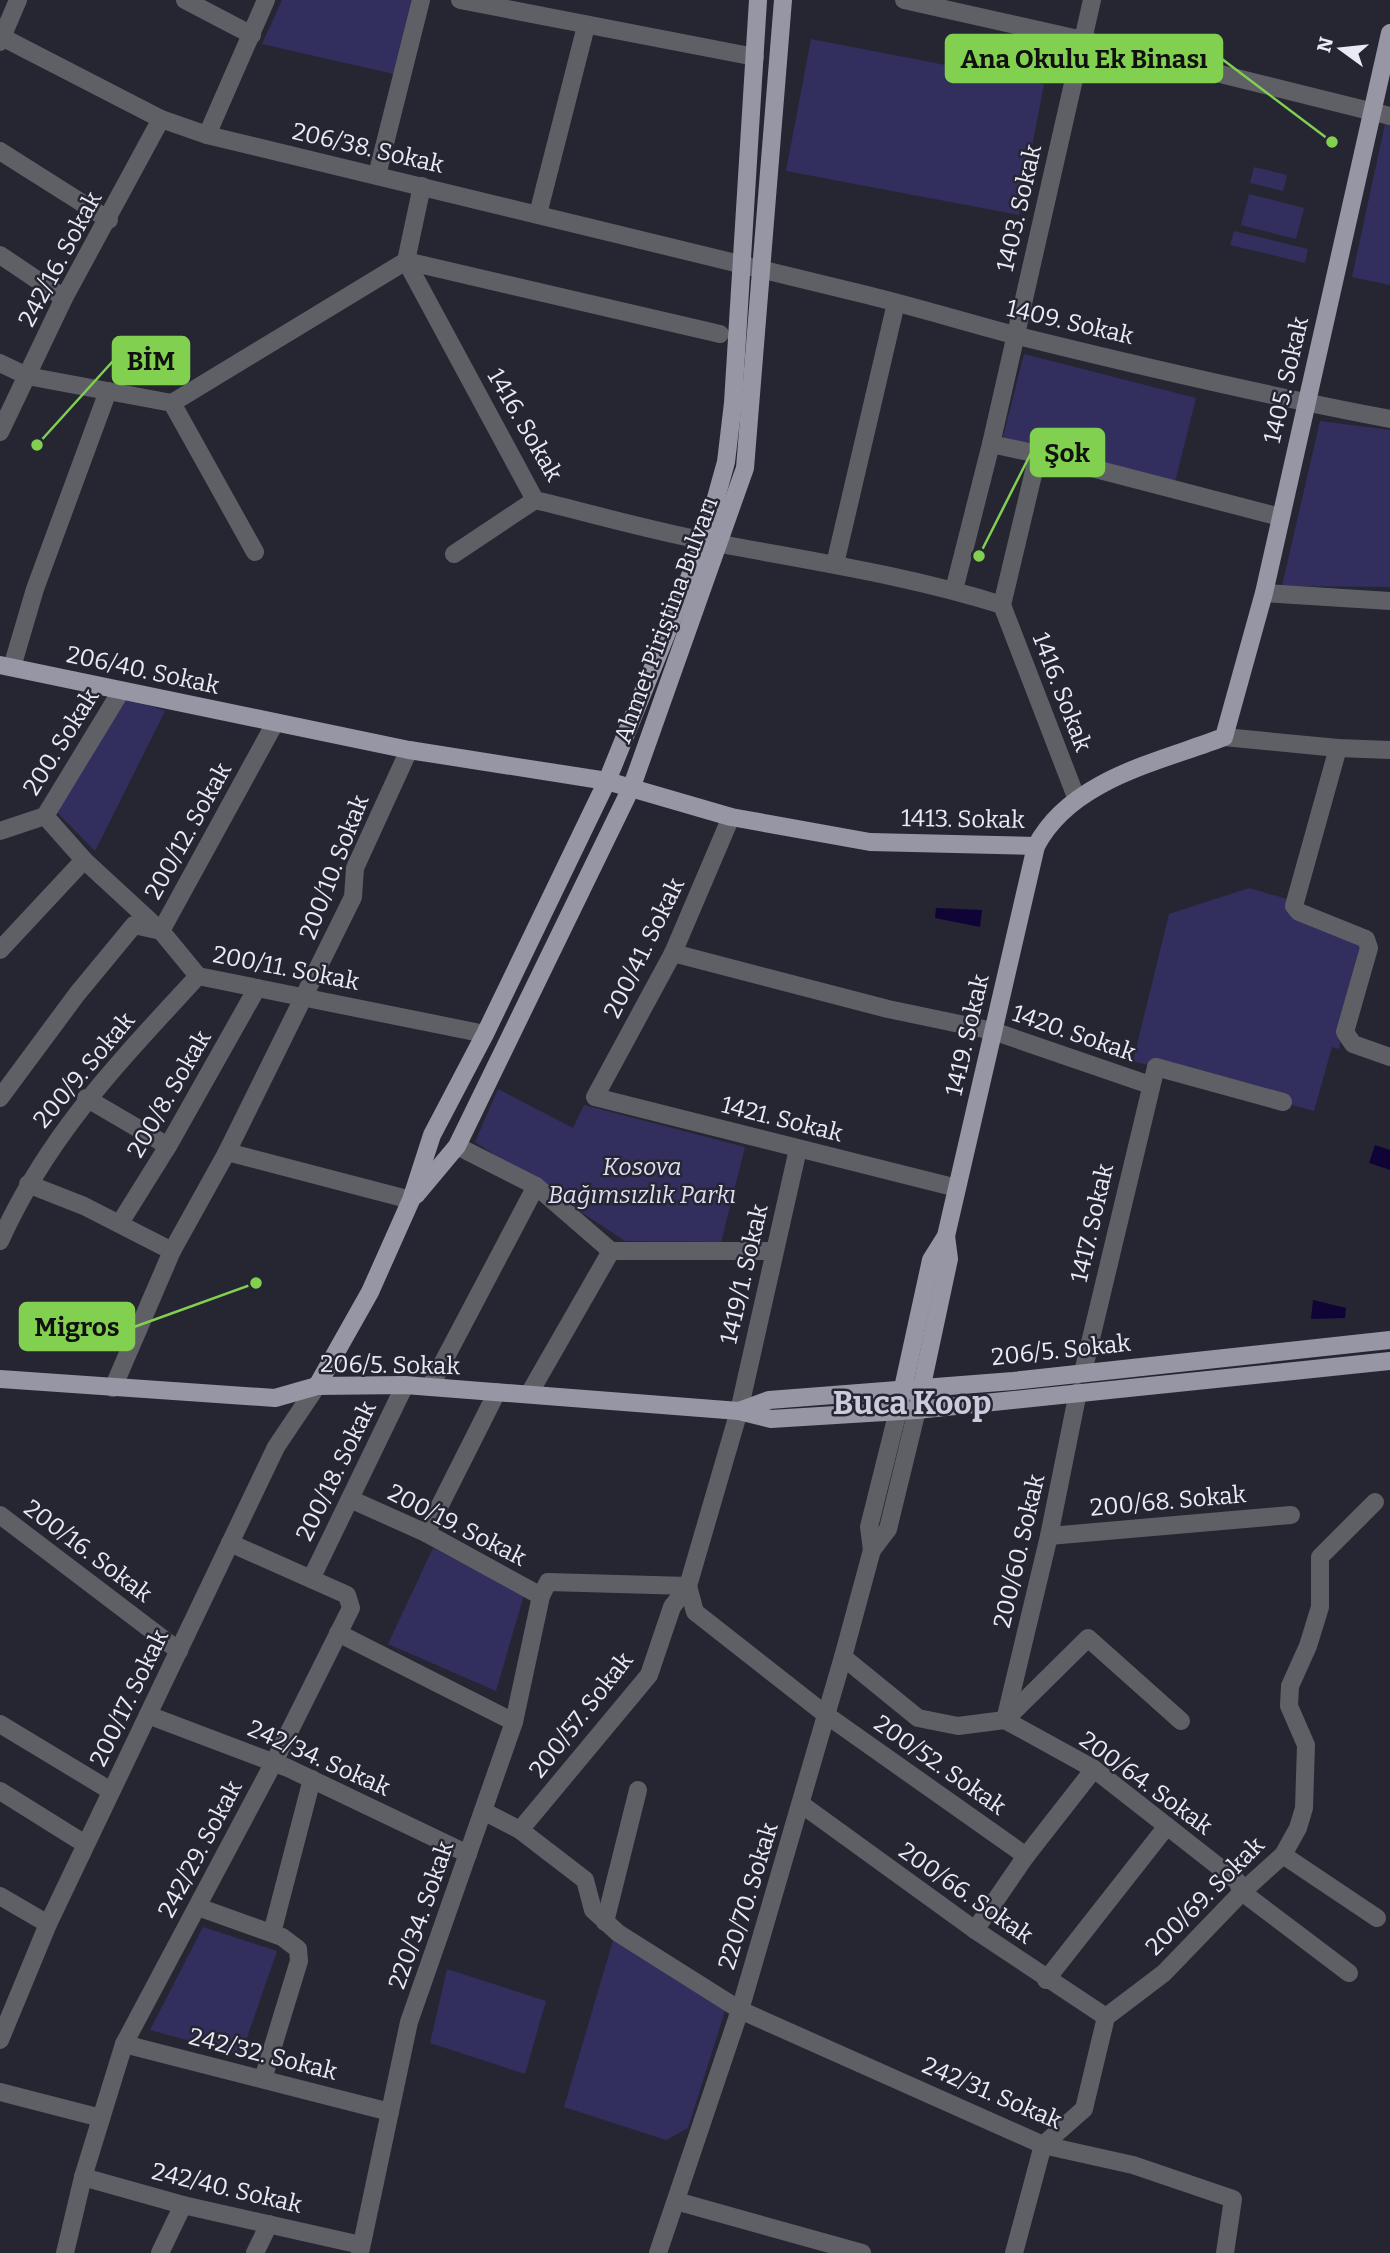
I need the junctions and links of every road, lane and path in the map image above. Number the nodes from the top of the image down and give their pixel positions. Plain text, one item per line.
1 (18, 0) edge
2 (185, 0) edge
3 (266, 0) edge
4 (421, 0) edge
5 (460, 0) edge
6 (758, 0) edge
7 (783, 0) edge
8 (904, 0) edge
9 (1092, 0) edge
10 (586, 26) junction
11 (1390, 33) edge
12 (252, 35) junction
13 (1, 38) edge
14 (1083, 40) junction
15 (755, 57) junction
16 (1381, 114) edge
17 (161, 119) junction
18 (207, 135) junction
19 (0, 150) edge
20 (377, 175) junction
21 (422, 186) junction
22 (538, 214) junction
23 (108, 220) junction
24 (0, 255) edge
25 (406, 261) junction
26 (740, 266) junction
27 (762, 272) junction
28 (64, 298) junction
29 (896, 303) junction
30 (720, 334) dead end
31 (1015, 335) junction
32 (0, 363) edge
33 (27, 376) junction
34 (108, 391) junction
35 (172, 403) junction
36 (1306, 403) junction
37 (1390, 419) edge
38 (1, 425) edge
39 (991, 444) junction
40 (1038, 454) junction
41 (535, 500) junction
42 (1280, 517) junction
43 (712, 542) junction
44 (255, 552) dead end
45 (454, 554) dead end
46 (835, 564) junction
47 (954, 590) junction
48 (1264, 593) junction
49 (1390, 601) edge
50 (1002, 605) junction
51 (6, 666) edge
52 (121, 691) junction
53 (275, 723) junction
54 (1224, 737) junction
55 (1338, 748) junction
56 (409, 750) junction
57 (1390, 750) edge
58 (607, 781) junction
59 (632, 786) junction
60 (1076, 797) junction
61 (45, 816) junction
62 (731, 817) junction
63 (0, 831) edge
64 (1036, 846) junction
65 (84, 860) junction
66 (161, 930) junction
67 (0, 950) edge
68 (673, 953) junction
69 (198, 976) junction
70 (257, 988) junction
71 (306, 996) junction
72 (993, 1031) junction
73 (485, 1034) junction
74 (1390, 1057) edge
75 (1150, 1085) junction
76 (2, 1090) edge
77 (595, 1097) joint
78 (86, 1098) junction
79 (1283, 1102) dead end
80 (168, 1146) junction
81 (457, 1146) junction
82 (798, 1149) junction
83 (227, 1152) junction
84 (28, 1184) junction
85 (536, 1186) junction
86 (957, 1188) junction
87 (411, 1200) junction
88 (6, 1212) edge
89 (120, 1223) junction
90 (946, 1236) junction
91 (0, 1241) edge
92 (172, 1251) junction
93 (611, 1251) junction
94 (773, 1251) junction
95 (1390, 1340) edge
96 (1390, 1361) edge
97 (1083, 1372) junction
98 (0, 1378) edge
99 (317, 1385) junction
100 (405, 1385) junction
101 (430, 1387) junction
102 (113, 1388) junction
103 (922, 1388) junction
104 (902, 1390) junction
105 (497, 1392) junction
106 (1078, 1392) junction
107 (529, 1394) junction
108 (917, 1410) junction
109 (739, 1411) junction
110 (898, 1411) junction
111 (350, 1499) junction
112 (1375, 1503) dead end
113 (0, 1515) edge
114 (1291, 1515) dead end
115 (426, 1533) junction
116 (1049, 1536) junction
117 (230, 1543) junction
118 (872, 1550) junction
119 (311, 1579) junction
120 (688, 1586) junction
121 (541, 1596) junction
122 (338, 1633) junction
123 (179, 1651) junction
124 (843, 1657) junction
125 (825, 1714) junction
126 (148, 1715) junction
127 (1005, 1720) junction
128 (1181, 1721) dead end
129 (514, 1722) junction
130 (0, 1724) edge
131 (274, 1762) junction
132 (1094, 1769) junction
133 (312, 1779) junction
134 (638, 1790) dead end
135 (0, 1791) edge
136 (111, 1791) junction
137 (800, 1804) junction
138 (483, 1811) junction
139 (1167, 1826) junction
140 (520, 1830) junction
141 (85, 1844) junction
142 (468, 1854) junction
143 (1283, 1855) junction
144 (1026, 1856) junction
145 (1242, 1892) junction
146 (0, 1896) edge
147 (198, 1907) junction
148 (1377, 1918) dead end
149 (605, 1922) junction
150 (48, 1924) junction
151 (975, 1930) junction
152 (272, 1933) junction
153 (1349, 1973) dead end
154 (1046, 1980) junction
155 (5, 2008) edge
156 (740, 2010) junction
157 (1106, 2017) junction
158 (0, 2040) edge
159 (124, 2044) junction
160 (263, 2079) junction
161 (0, 2092) edge
162 (390, 2112) junction
163 (101, 2118) junction
164 (1043, 2145) junction
165 (83, 2177) junction
166 (676, 2201) junction
167 (183, 2205) junction
168 (269, 2224) junction
169 (824, 2248) edge
170 (360, 2249) edge
171 (65, 2253) edge
172 (160, 2253) edge
173 (256, 2253) edge
174 (658, 2253) edge
175 (862, 2253) edge
176 (1014, 2253) edge
177 (1225, 2253) edge

1 - 13 street
2 - 12 street
3 - 12 street
4 - 20 street
5 - 10 street
6 - 15 main road, Ahmet Piriştina Bulvarı
7 - 27 main road, Ahmet Piriştina Bulvarı
8 - 14 street
9 - 14 street, 1403. Sokak
10 - 15 street
10 - 22 street
11 - 16 main road, 1405. Sokak
12 - 18 street
13 - 17 street, 206/38. Sokak
14 - 16 street
14 - 31 street, 1403. Sokak
15 - 26 main road, Ahmet Piriştina Bulvarı
16 - 36 main road, 1405. Sokak
17 - 18 street, 206/38. Sokak
17 - 23 street, 242/16. Sokak
18 - 20 street, 206/38. Sokak
19 - 23 street
20 - 21 street, 206/38. Sokak
21 - 22 street, 206/38. Sokak
21 - 25 street
22 - 26 street, 206/38. Sokak
23 - 28 street, 242/16. Sokak
24 - 28 street
25 - 30 street
25 - 35 street
25 - 41 street, 1416. Sokak
26 - 27 street, 1409. Sokak
26 - 43 main road, Ahmet Piriştina Bulvarı
27 - 29 street, 1409. Sokak
27 - 43 main road, Ahmet Piriştina Bulvarı
28 - 33 street, 242/16. Sokak
29 - 31 street, 1409. Sokak
29 - 46 street
31 - 36 street, 1409. Sokak
31 - 39 street, 1403. Sokak
32 - 33 street
33 - 34 street
33 - 38 street, 242/16. Sokak
34 - 35 street
34 - 51 street
35 - 44 street
36 - 37 street, 1409. Sokak
36 - 42 main road, 1405. Sokak
39 - 40 street
39 - 47 street, 1403. Sokak
40 - 42 street
40 - 50 street
41 - 43 street, 1416. Sokak
41 - 45 street
42 - 48 main road, 1405. Sokak
43 - 46 street, 1416. Sokak
43 - 58 main road, Ahmet Piriştina Bulvarı
43 - 59 main road, Ahmet Piriştina Bulvarı
46 - 47 street, 1416. Sokak
47 - 50 street, 1416. Sokak
48 - 49 street
48 - 54 main road, 1405. Sokak
50 - 60 street, 1416. Sokak
51 - 52 main road, 206/40. Sokak
52 - 53 main road, 206/40. Sokak
52 - 61 street, 200. Sokak
53 - 56 main road, 206/40. Sokak
53 - 66 street, 200/12. Sokak
54 - 55 street, 1413. Sokak
54 - 60 main road, 1413. Sokak
55 - 57 street, 1413. Sokak
55 - 74 street
56 - 58 main road
56 - 71 street, 200/10. Sokak
58 - 59 main road
58 - 73 main road, Ahmet Piriştina Bulvarı
59 - 62 main road, 1413. Sokak
59 - 81 main road, Ahmet Piriştina Bulvarı
60 - 64 main road, 1413. Sokak
61 - 63 street, 200. Sokak
61 - 65 street, 200/11. Sokak
62 - 64 main road, 1413. Sokak
62 - 68 street, 200/41. Sokak
64 - 72 main road, 1419. Sokak
65 - 66 street, 200/11. Sokak
65 - 67 street
66 - 69 street, 200/11. Sokak
66 - 76 street, 200/12. Sokak
68 - 72 street, 1420. Sokak
68 - 77 street, 200/41. Sokak
69 - 70 street, 200/11. Sokak
69 - 78 street, 200/9. Sokak
70 - 71 street, 200/11. Sokak
70 - 80 street, 200/8. Sokak
71 - 73 street, 200/11. Sokak
71 - 83 street, 200/10. Sokak
72 - 75 street, 1420. Sokak
72 - 86 main road, 1419. Sokak
73 - 87 main road, Ahmet Piriştina Bulvarı
75 - 79 street, 1420. Sokak
75 - 97 street, 1417. Sokak
77 - 82 street, 1421. Sokak
78 - 80 street
78 - 84 street, 200/9. Sokak
80 - 89 street, 200/8. Sokak
81 - 85 street
81 - 87 main road, Ahmet Piriştina Bulvarı
82 - 86 street, 1421. Sokak
82 - 94 street, 1419/1. Sokak
83 - 87 street
83 - 92 street, 200/10. Sokak
84 - 88 street, 200/9. Sokak
84 - 89 street
85 - 93 street
85 - 101 street
86 - 90 main road, 1419. Sokak
87 - 99 main road, Ahmet Piriştina Bulvarı
88 - 91 street, 200/9. Sokak
89 - 92 street
90 - 103 main road, 1419. Sokak
90 - 104 main road, 1419. Sokak
92 - 102 street, 200/10. Sokak
93 - 94 street
93 - 107 street
94 - 109 street, 1419/1. Sokak
95 - 97 main road, 206/5. Sokak
96 - 106 main road, 206/5. Sokak
97 - 103 main road, 206/5. Sokak
98 - 102 main road, 206/5. Sokak
99 - 100 main road, 206/5. Sokak
99 - 102 main road, 206/5. Sokak
99 - 117 street, 200/17. Sokak
100 - 101 main road, 206/5. Sokak
100 - 111 street, 200/18. Sokak
101 - 105 main road, 206/5. Sokak
103 - 104 main road, 206/5. Sokak
103 - 108 main road, 1419. Sokak
104 - 109 main road, 206/5. Sokak
104 - 110 main road, 1419. Sokak
105 - 107 main road, 206/5. Sokak
105 - 115 street
106 - 108 main road, 206/5. Sokak
106 - 116 street, 200/60. Sokak
107 - 109 main road, 206/5. Sokak
108 - 110 main road, 206/5. Sokak
108 - 118 street, 220/70. Sokak
109 - 110 main road, 206/5. Sokak
109 - 120 street
110 - 118 street, 220/70. Sokak
111 - 115 street, 200/19. Sokak
111 - 119 street, 200/18. Sokak
112 - 143 street, 200/69. Sokak
113 - 123 street, 200/16. Sokak
114 - 116 street, 200/68. Sokak
115 - 121 street, 200/19. Sokak
116 - 127 street, 200/60. Sokak
117 - 119 street, 242/29. Sokak
117 - 123 street, 200/17. Sokak
118 - 124 street, 220/70. Sokak
119 - 122 street, 242/29. Sokak
120 - 121 street
120 - 125 street
120 - 140 street, 200/57. Sokak
121 - 129 street, 220/34. Sokak
122 - 129 street
122 - 131 street, 242/29. Sokak
123 - 126 street, 200/17. Sokak
124 - 125 street, 220/70. Sokak
124 - 127 street
125 - 137 street, 220/70. Sokak
125 - 144 street, 200/52. Sokak
126 - 131 street, 242/34. Sokak
126 - 136 street, 200/17. Sokak
127 - 128 street
127 - 132 street, 200/64. Sokak
129 - 138 street, 220/34. Sokak
130 - 136 street
131 - 133 street, 242/34. Sokak
131 - 147 street, 242/29. Sokak
132 - 139 street, 200/64. Sokak
132 - 144 street
133 - 142 street, 242/34. Sokak
133 - 152 street
134 - 149 street
135 - 141 street
136 - 141 street, 200/17. Sokak
137 - 151 street, 200/66. Sokak
137 - 156 street, 220/70. Sokak
138 - 140 street
138 - 142 street, 220/34. Sokak
139 - 145 street, 200/64. Sokak
139 - 154 street
140 - 149 street
141 - 150 street, 200/17. Sokak
142 - 162 street, 220/34. Sokak
143 - 145 street, 200/69. Sokak
143 - 148 street
144 - 151 street
145 - 153 street, 200/64. Sokak
145 - 157 street, 200/69. Sokak
146 - 150 street
147 - 152 street
147 - 159 street, 242/29. Sokak
149 - 156 street
150 - 155 street, 200/17. Sokak
151 - 154 street, 200/66. Sokak
152 - 160 street
154 - 157 street, 200/66. Sokak
155 - 158 street, 200/17. Sokak
156 - 164 street, 242/31. Sokak
156 - 166 street, 220/70. Sokak
157 - 164 street
159 - 160 street, 242/32. Sokak
159 - 163 street, 242/29. Sokak
160 - 162 street, 242/32. Sokak
161 - 163 street
162 - 170 street, 220/34. Sokak
163 - 165 street, 242/29. Sokak
164 - 176 street
164 - 177 street, 242/31. Sokak
165 - 167 street, 242/40. Sokak
165 - 171 street, 242/29. Sokak
166 - 169 street
166 - 174 street, 220/70. Sokak
167 - 168 street, 242/40. Sokak
167 - 172 street
168 - 170 street, 242/40. Sokak
168 - 173 street
169 - 175 street

